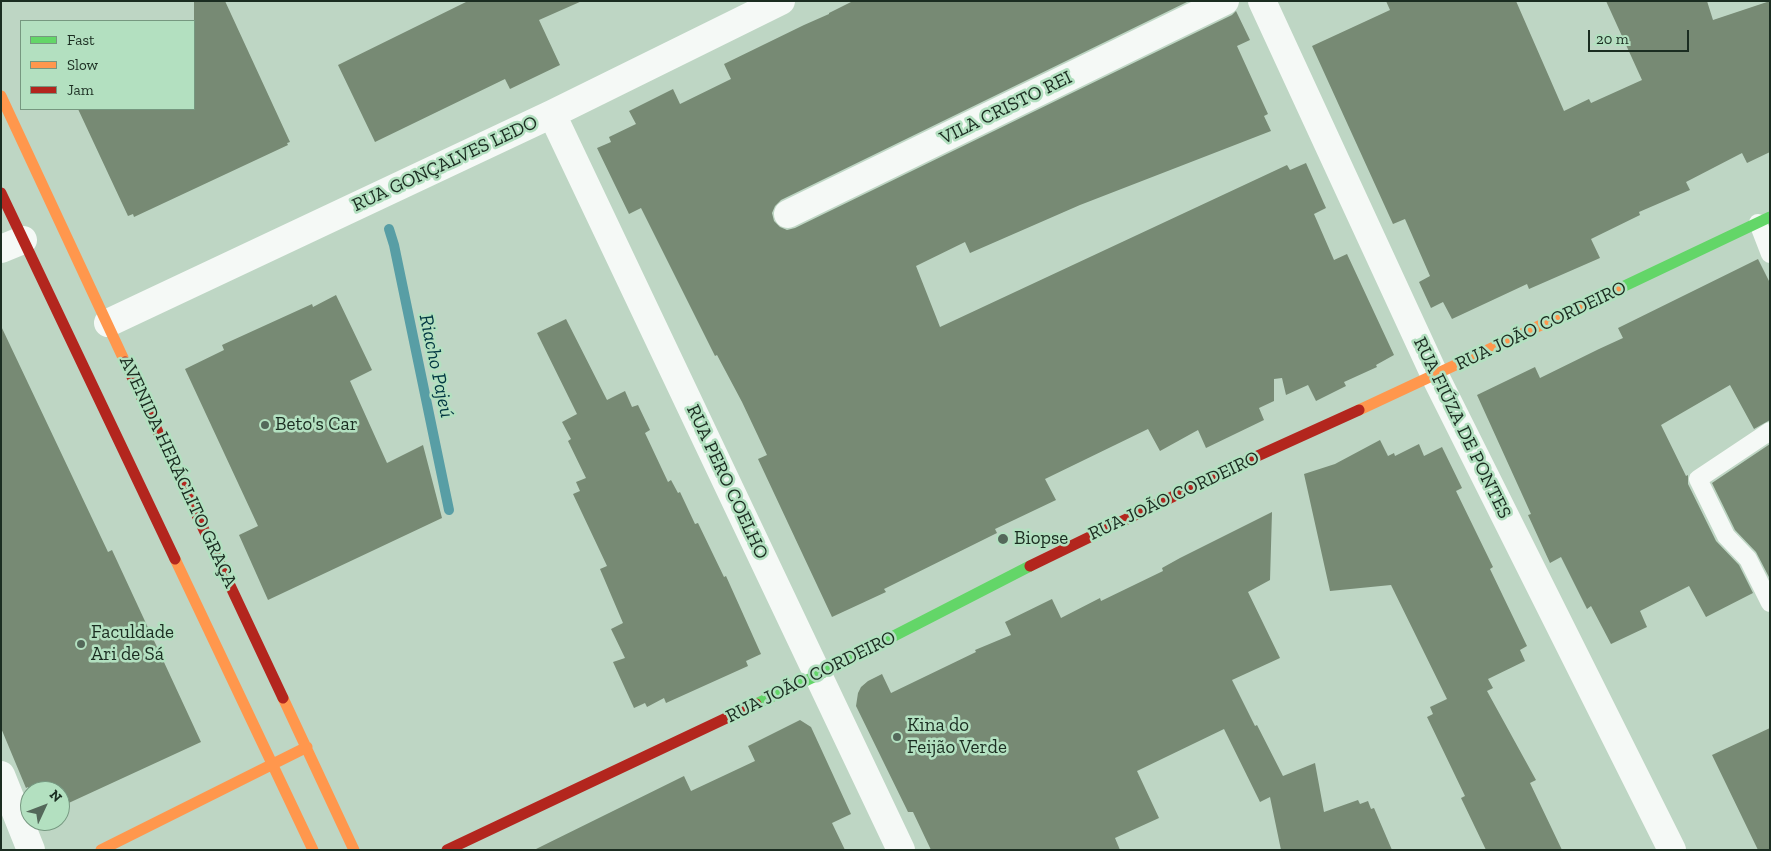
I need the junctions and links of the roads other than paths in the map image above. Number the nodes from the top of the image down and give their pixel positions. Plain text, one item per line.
1 (781, 1) edge
2 (1225, 1) edge
3 (1262, 1) edge
4 (1, 96) edge
5 (552, 114) junction
6 (1, 193) edge
7 (788, 214) dead end
8 (1764, 220) edge
9 (12, 244) edge
10 (1770, 254) edge
11 (108, 323) junction
12 (1436, 376) junction
13 (1770, 431) edge
14 (1770, 604) edge
15 (818, 675) junction
16 (307, 747) junction
17 (273, 764) junction
18 (1, 775) edge
19 (31, 850) edge
20 (101, 850) edge
21 (314, 850) edge
22 (354, 850) edge
23 (447, 850) edge
24 (901, 850) edge
25 (1672, 850) edge

1 - 5 street, RUA GONÇALVES LEDO
2 - 7 street, VILA CRISTO REI
3 - 12 street, RUA FIÚZA DE PONTES
4 - 11 street, AVENIDA HERÁCLITO GRAÇA
5 - 11 street, RUA GONÇALVES LEDO
5 - 15 street, RUA PERO COELHO
6 - 9 street, AVENIDA HERÁCLITO GRAÇA
8 - 10 lane
8 - 12 street, RUA JOÃO CORDEIRO
9 - 17 street, AVENIDA HERÁCLITO GRAÇA
11 - 16 street, AVENIDA HERÁCLITO GRAÇA
12 - 15 street, RUA JOÃO CORDEIRO
12 - 25 street, RUA FIÚZA DE PONTES
13 - 14 lane
15 - 23 street, RUA JOÃO CORDEIRO
15 - 24 street, RUA PERO COELHO
16 - 17 street
16 - 22 street, AVENIDA HERÁCLITO GRAÇA
17 - 20 street
17 - 21 street, AVENIDA HERÁCLITO GRAÇA
18 - 19 street

